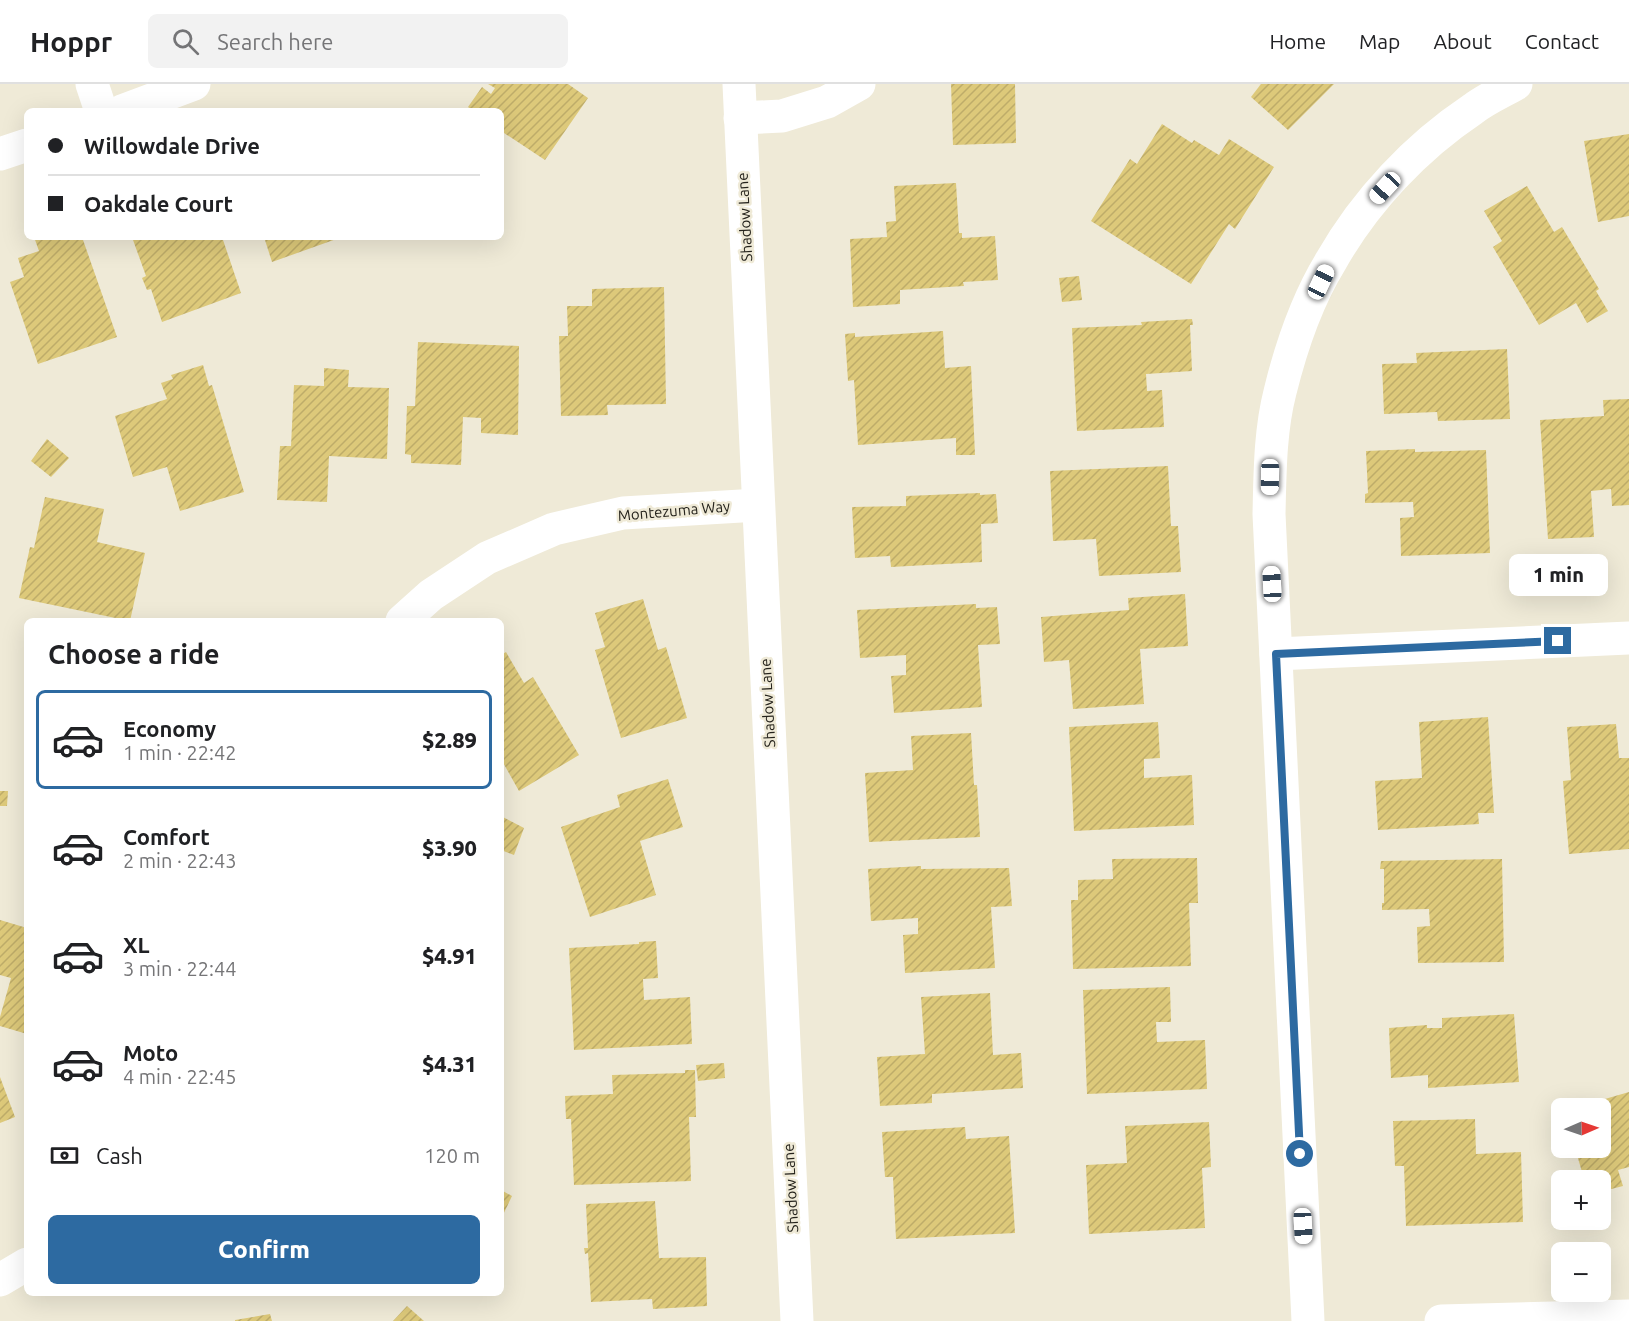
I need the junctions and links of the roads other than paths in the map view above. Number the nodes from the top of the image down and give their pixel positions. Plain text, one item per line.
1 (92, 84) edge
2 (194, 84) edge
3 (739, 84) edge
4 (860, 84) edge
5 (1516, 84) edge
6 (100, 108) edge
7 (130, 108) edge
8 (740, 118) junction
9 (24, 146) edge
10 (0, 154) edge
11 (758, 505) junction
12 (405, 618) edge
13 (1629, 638) edge
14 (1276, 654) junction
15 (24, 1266) edge
16 (0, 1280) edge
17 (1629, 1316) edge
18 (797, 1321) edge
19 (1308, 1321) edge
20 (1441, 1321) edge

1 - 6 street
2 - 7 street
3 - 8 street, Shadow Lane
4 - 8 street
5 - 14 street
8 - 11 street, Shadow Lane
9 - 10 street
11 - 12 street, Montezuma Way
11 - 18 street, Shadow Lane
13 - 14 street
14 - 19 street
15 - 16 street
17 - 20 street

